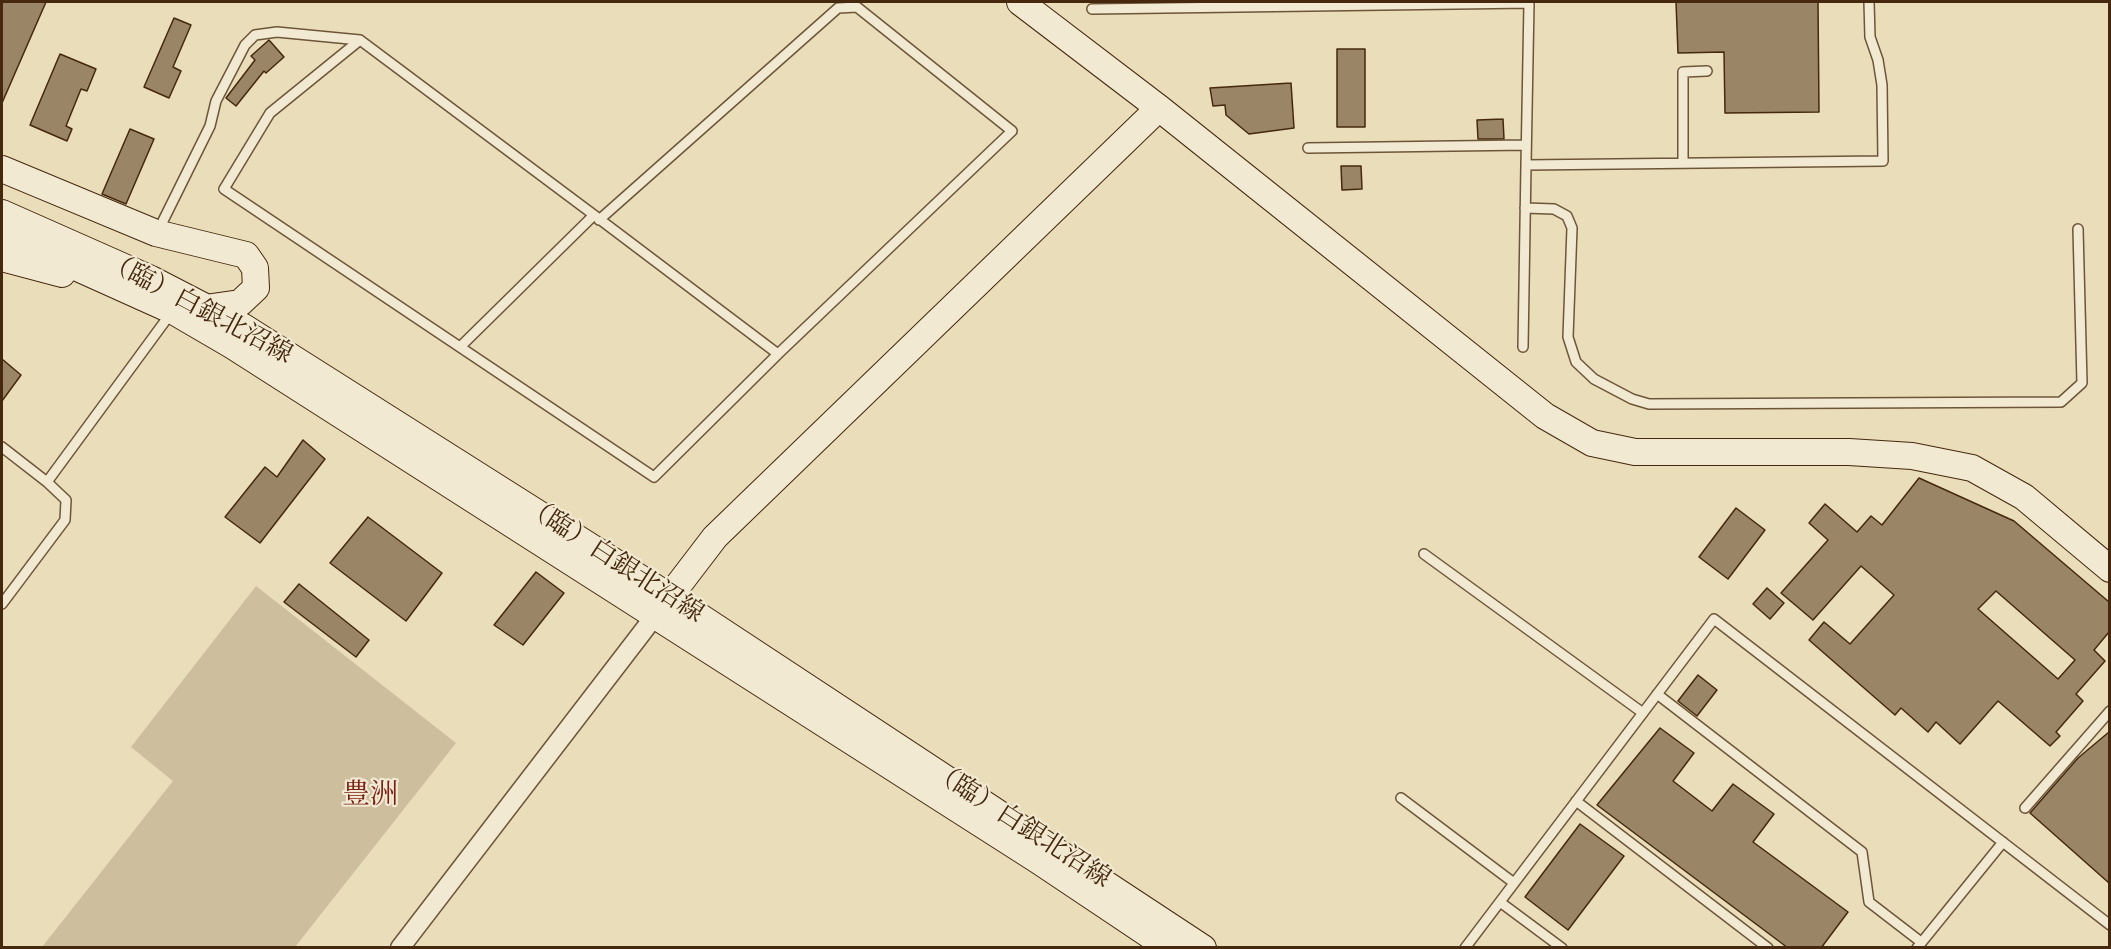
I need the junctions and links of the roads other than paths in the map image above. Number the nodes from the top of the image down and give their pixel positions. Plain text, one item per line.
1 (1020, 2) edge
2 (1869, 2) edge
3 (1092, 9) dead end
4 (360, 40) junction
5 (1707, 71) dead end
6 (1159, 108) junction
7 (1526, 145) junction
8 (1308, 148) dead end
9 (1683, 163) junction
10 (1526, 165) junction
11 (2, 169) edge
12 (1526, 208) junction
13 (2, 213) edge
14 (596, 218) junction
15 (2078, 229) dead end
16 (2, 234) edge
17 (156, 234) junction
18 (2, 258) edge
19 (256, 288) junction
20 (139, 295) junction
21 (205, 308) junction
22 (173, 311) junction
23 (264, 340) junction
24 (460, 347) junction
25 (1523, 347) dead end
26 (778, 354) junction
27 (2, 447) edge
28 (47, 482) junction
29 (1424, 554) dead end
30 (2109, 569) edge
31 (670, 597) junction
32 (2, 604) edge
33 (654, 617) junction
34 (1657, 694) junction
35 (2109, 711) edge
36 (1643, 713) junction
37 (1401, 798) dead end
38 (1576, 801) junction
39 (2025, 808) dead end
40 (2003, 842) junction
41 (1514, 883) junction
42 (1500, 902) junction
43 (2109, 925) edge
44 (1919, 945) edge
45 (400, 948) edge
46 (1169, 948) edge
47 (1203, 948) edge
48 (1465, 948) edge
49 (1562, 948) edge
50 (1768, 948) edge

1 - 6 street
2 - 9 lane
3 - 7 lane
4 - 14 lane
4 - 17 lane
4 - 24 lane
5 - 9 lane
6 - 30 street
6 - 31 street
7 - 8 lane
7 - 10 lane
9 - 10 lane
10 - 12 lane
11 - 17 street
12 - 15 lane
12 - 25 lane
13 - 21 street, （臨）白銀北沼線
14 - 24 lane
14 - 26 lane
14 - 26 lane
16 - 20 street, （臨）白銀北沼線
17 - 19 street
18 - 20 street
19 - 21 street
19 - 23 street
20 - 22 street, （臨）白銀北沼線
21 - 23 street, （臨）白銀北沼線
22 - 28 lane
22 - 33 street, （臨）白銀北沼線
23 - 31 street, （臨）白銀北沼線
24 - 26 lane
27 - 28 lane
28 - 32 lane
29 - 36 lane
31 - 33 street
31 - 47 street, （臨）白銀北沼線
33 - 45 street
33 - 46 street, （臨）白銀北沼線
34 - 36 lane
34 - 40 lane
34 - 44 lane
35 - 39 lane
36 - 38 lane
37 - 41 lane
38 - 41 lane
38 - 50 lane
40 - 43 lane
40 - 44 lane
41 - 42 lane
42 - 48 lane
42 - 49 lane

